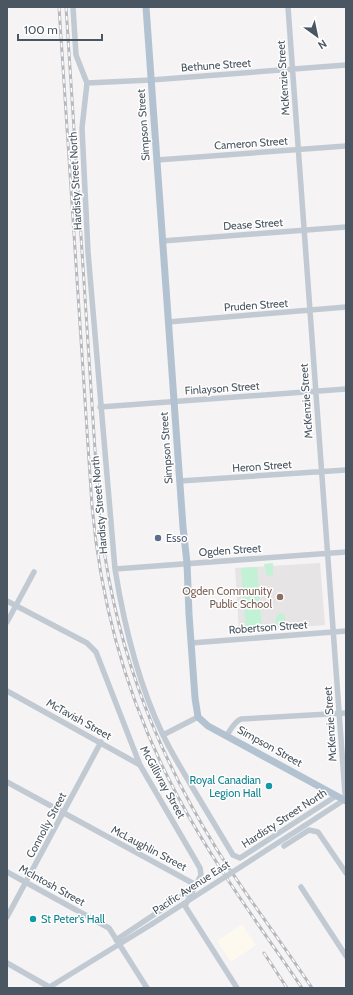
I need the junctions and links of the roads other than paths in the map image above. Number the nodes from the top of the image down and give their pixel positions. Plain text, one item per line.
1 (73, 7) edge
2 (146, 7) edge
3 (288, 7) edge
4 (346, 65) edge
5 (292, 70) junction
6 (151, 80) junction
7 (87, 83) junction
8 (346, 146) edge
9 (299, 150) junction
10 (157, 160) junction
11 (346, 227) edge
12 (304, 230) junction
13 (162, 241) junction
14 (346, 307) edge
15 (310, 311) junction
16 (168, 322) junction
17 (346, 388) edge
18 (315, 391) junction
19 (174, 402) junction
20 (100, 407) junction
21 (346, 470) edge
22 (321, 472) junction
23 (180, 481) junction
24 (346, 552) edge
25 (327, 553) junction
26 (187, 564) junction
27 (115, 569) junction
28 (34, 572) dead end
29 (7, 601) edge
30 (16, 606) junction
31 (7, 622) edge
32 (346, 631) edge
33 (333, 632) junction
34 (191, 643) junction
35 (7, 691) edge
36 (339, 713) junction
37 (346, 713) edge
38 (198, 717) junction
39 (163, 735) junction
40 (227, 735) junction
41 (101, 742) junction
42 (140, 765) junction
43 (7, 782) edge
44 (336, 796) junction
45 (345, 797) edge
46 (64, 813) junction
47 (284, 846) dead end
48 (7, 872) edge
49 (346, 873) edge
50 (26, 882) junction
51 (195, 886) junction
52 (301, 887) dead end
53 (7, 917) edge
54 (117, 942) junction
55 (346, 956) edge
56 (7, 963) edge
57 (50, 988) edge
58 (147, 988) edge
59 (237, 988) edge

1 - 7 street, Hardisty Street North
2 - 6 main road, Simpson Street
3 - 5 street, McKenzie Street
4 - 5 street, Bethune Street
5 - 6 street, Bethune Street
5 - 9 street, McKenzie Street
6 - 7 street, Bethune Street
6 - 10 main road, Simpson Street
7 - 20 street, Hardisty Street North
8 - 9 street, Cameron Street
9 - 10 street, Cameron Street
9 - 12 street, McKenzie Street
10 - 13 main road, Simpson Street
11 - 12 street, Dease Street
12 - 13 street, Dease Street
12 - 15 street, McKenzie Street
13 - 16 main road, Simpson Street
14 - 15 street, Pruden Street
15 - 16 street, Pruden Street
15 - 18 street, McKenzie Street
16 - 19 main road, Simpson Street
17 - 18 street, Finlayson Street
18 - 19 street, Finlayson Street
18 - 22 street, McKenzie Street
19 - 20 street, Finlayson Street
19 - 23 main road, Simpson Street
20 - 27 street, Hardisty Street North
21 - 22 street, Heron Street
22 - 23 street, Heron Street
22 - 25 street, McKenzie Street
23 - 26 main road, Simpson Street
24 - 25 street, Ogden Street
25 - 26 street, Ogden Street
25 - 33 street, McKenzie Street
26 - 27 street, Ogden Street
26 - 34 main road, Simpson Street
27 - 39 street, Hardisty Street North
28 - 30 street
29 - 30 street
30 - 31 street
30 - 42 street, McGillivray Street
32 - 33 street, Robertson Street
33 - 34 street, Robertson Street
33 - 36 street, McKenzie Street
34 - 38 main road, Simpson Street
35 - 41 street, McTavish Street
36 - 37 street
36 - 40 street
36 - 45 street, McKenzie Street
38 - 39 street
38 - 40 main road, Simpson Street
39 - 44 street, Hardisty Street North
40 - 44 main road, Simpson Street
41 - 42 street, McTavish Street
41 - 46 street, Connolly Street
42 - 51 street, McGillivray Street
43 - 46 street, McLaughlin Street
44 - 45 main road, Simpson Street
45 - 54 street, Pacific Avenue East, bridge
46 - 50 street, Connolly Street
46 - 51 street, McLaughlin Street
47 - 49 street
48 - 50 street, McIntosh Street
50 - 53 street, Connolly Street
50 - 54 street, McIntosh Street
51 - 54 street
51 - 59 street
52 - 55 street
54 - 57 street, Pacific Avenue East
54 - 58 street, McIntosh Street
56 - 57 street

